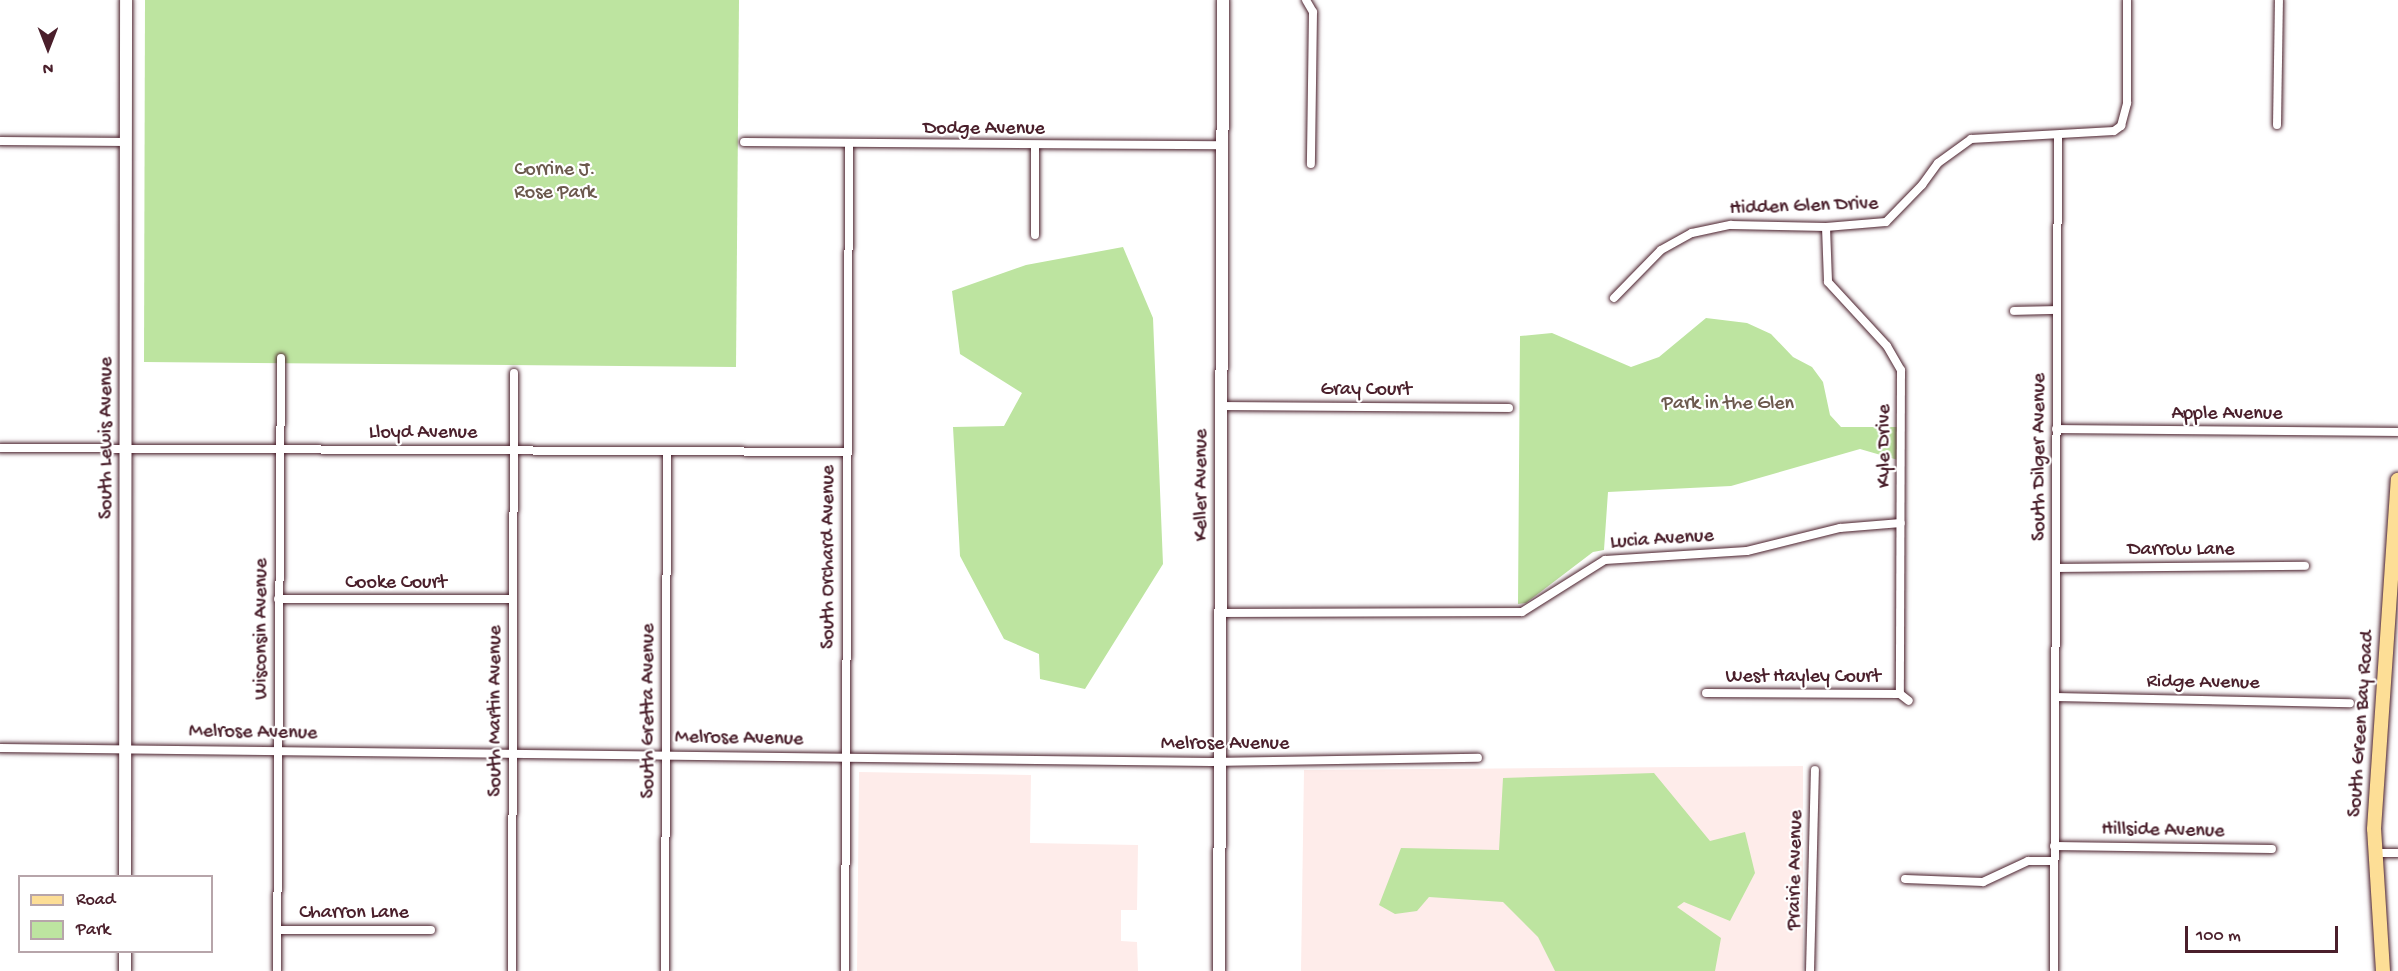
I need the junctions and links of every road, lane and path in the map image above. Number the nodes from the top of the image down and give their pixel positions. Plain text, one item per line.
1 (126, 0) edge
2 (1223, 0) edge
3 (1306, 0) edge
4 (2127, 0) edge
5 (2279, 0) edge
6 (2277, 125) dead end
7 (2058, 135) junction
8 (0, 141) edge
9 (126, 142) junction
10 (744, 142) dead end
11 (849, 144) junction
12 (1223, 145) junction
13 (1035, 146) junction
14 (1311, 164) dead end
15 (1826, 227) junction
16 (1035, 236) dead end
17 (1614, 298) dead end
18 (2056, 310) junction
19 (2014, 311) dead end
20 (281, 358) dead end
21 (514, 373) dead end
22 (1222, 406) junction
23 (1509, 408) dead end
24 (2056, 429) junction
25 (2398, 432) edge
26 (0, 448) edge
27 (127, 449) junction
28 (279, 449) junction
29 (513, 450) junction
30 (667, 451) junction
31 (846, 452) junction
32 (2398, 480) edge
33 (1901, 523) junction
34 (2395, 562) edge
35 (2305, 566) dead end
36 (2057, 567) junction
37 (278, 599) junction
38 (513, 599) junction
39 (1221, 613) junction
40 (1706, 693) dead end
41 (1900, 694) junction
42 (2055, 698) junction
43 (1909, 701) dead end
44 (2350, 703) dead end
45 (0, 748) edge
46 (126, 748) junction
47 (278, 750) junction
48 (512, 753) junction
49 (666, 755) junction
50 (846, 757) junction
51 (1478, 758) dead end
52 (1220, 762) junction
53 (1815, 771) dead end
54 (2054, 846) junction
55 (2272, 849) dead end
56 (2374, 853) junction
57 (2398, 853) edge
58 (2054, 861) junction
59 (125, 875) edge
60 (1905, 879) dead end
61 (277, 930) junction
62 (431, 930) dead end
63 (125, 953) edge
64 (125, 971) edge
65 (277, 971) edge
66 (512, 971) edge
67 (665, 971) edge
68 (845, 971) edge
69 (1219, 971) edge
70 (1810, 971) edge
71 (2054, 971) edge
72 (2383, 971) edge

1 - 9 street, South Lewis Avenue
2 - 12 street, Keller Avenue
3 - 14 street
4 - 7 street
5 - 6 street
7 - 15 street, Hidden Glen Drive
7 - 18 street, South Dilger Avenue
8 - 9 street
9 - 27 street, South Lewis Avenue
10 - 11 street, Dodge Avenue
11 - 13 street, Dodge Avenue
11 - 31 street, South Orchard Avenue
12 - 13 street, Dodge Avenue
12 - 22 street, Keller Avenue
13 - 16 street
15 - 17 street, Hidden Glen Drive
15 - 33 street, Kyle Drive
18 - 19 street
18 - 24 street, South Dilger Avenue
20 - 28 street, Wisconsin Avenue
21 - 29 street, South Martin Avenue
22 - 23 street, Gray Court
22 - 39 street, Keller Avenue
24 - 25 street, Apple Avenue
24 - 36 street, South Dilger Avenue
26 - 27 street, Lloyd Avenue
27 - 28 street, Lloyd Avenue
27 - 46 street, South Lewis Avenue
28 - 29 street, Lloyd Avenue
28 - 37 street, Wisconsin Avenue
29 - 30 street, Lloyd Avenue
29 - 38 street, South Martin Avenue
30 - 31 street, Lloyd Avenue
30 - 49 street, South Gretta Avenue
31 - 50 street, South Orchard Avenue
32 - 34 main road, South Green Bay Road
33 - 39 street, Lucia Avenue
33 - 41 street, Kyle Drive
34 - 56 main road, South Green Bay Road
35 - 36 street, Darrow Lane
36 - 42 street, South Dilger Avenue
37 - 38 street, Cooke Court
37 - 47 street, Wisconsin Avenue
38 - 48 street, South Martin Avenue
39 - 52 street, Keller Avenue
40 - 41 street, West Hayley Court
41 - 43 street
42 - 44 street, Ridge Avenue
42 - 54 street, South Dilger Avenue
45 - 46 street, Melrose Avenue
46 - 47 street, Melrose Avenue
46 - 59 street, South Lewis Avenue
47 - 48 street, Melrose Avenue
47 - 61 street, Wisconsin Avenue
48 - 49 street, Melrose Avenue
48 - 66 street, South Martin Avenue
49 - 50 street, Melrose Avenue
49 - 67 street, South Gretta Avenue
50 - 52 street, Melrose Avenue
50 - 68 street, South Orchard Avenue
51 - 52 street, Melrose Avenue
52 - 69 street, Keller Avenue
53 - 70 street, Prairie Avenue
54 - 55 street, Hillside Avenue
54 - 58 street, South Dilger Avenue
56 - 57 street
56 - 72 main road, South Green Bay Road
58 - 60 street
58 - 71 street, South Dilger Avenue
61 - 62 street, Charron Lane
61 - 65 street, Wisconsin Avenue
63 - 64 street

